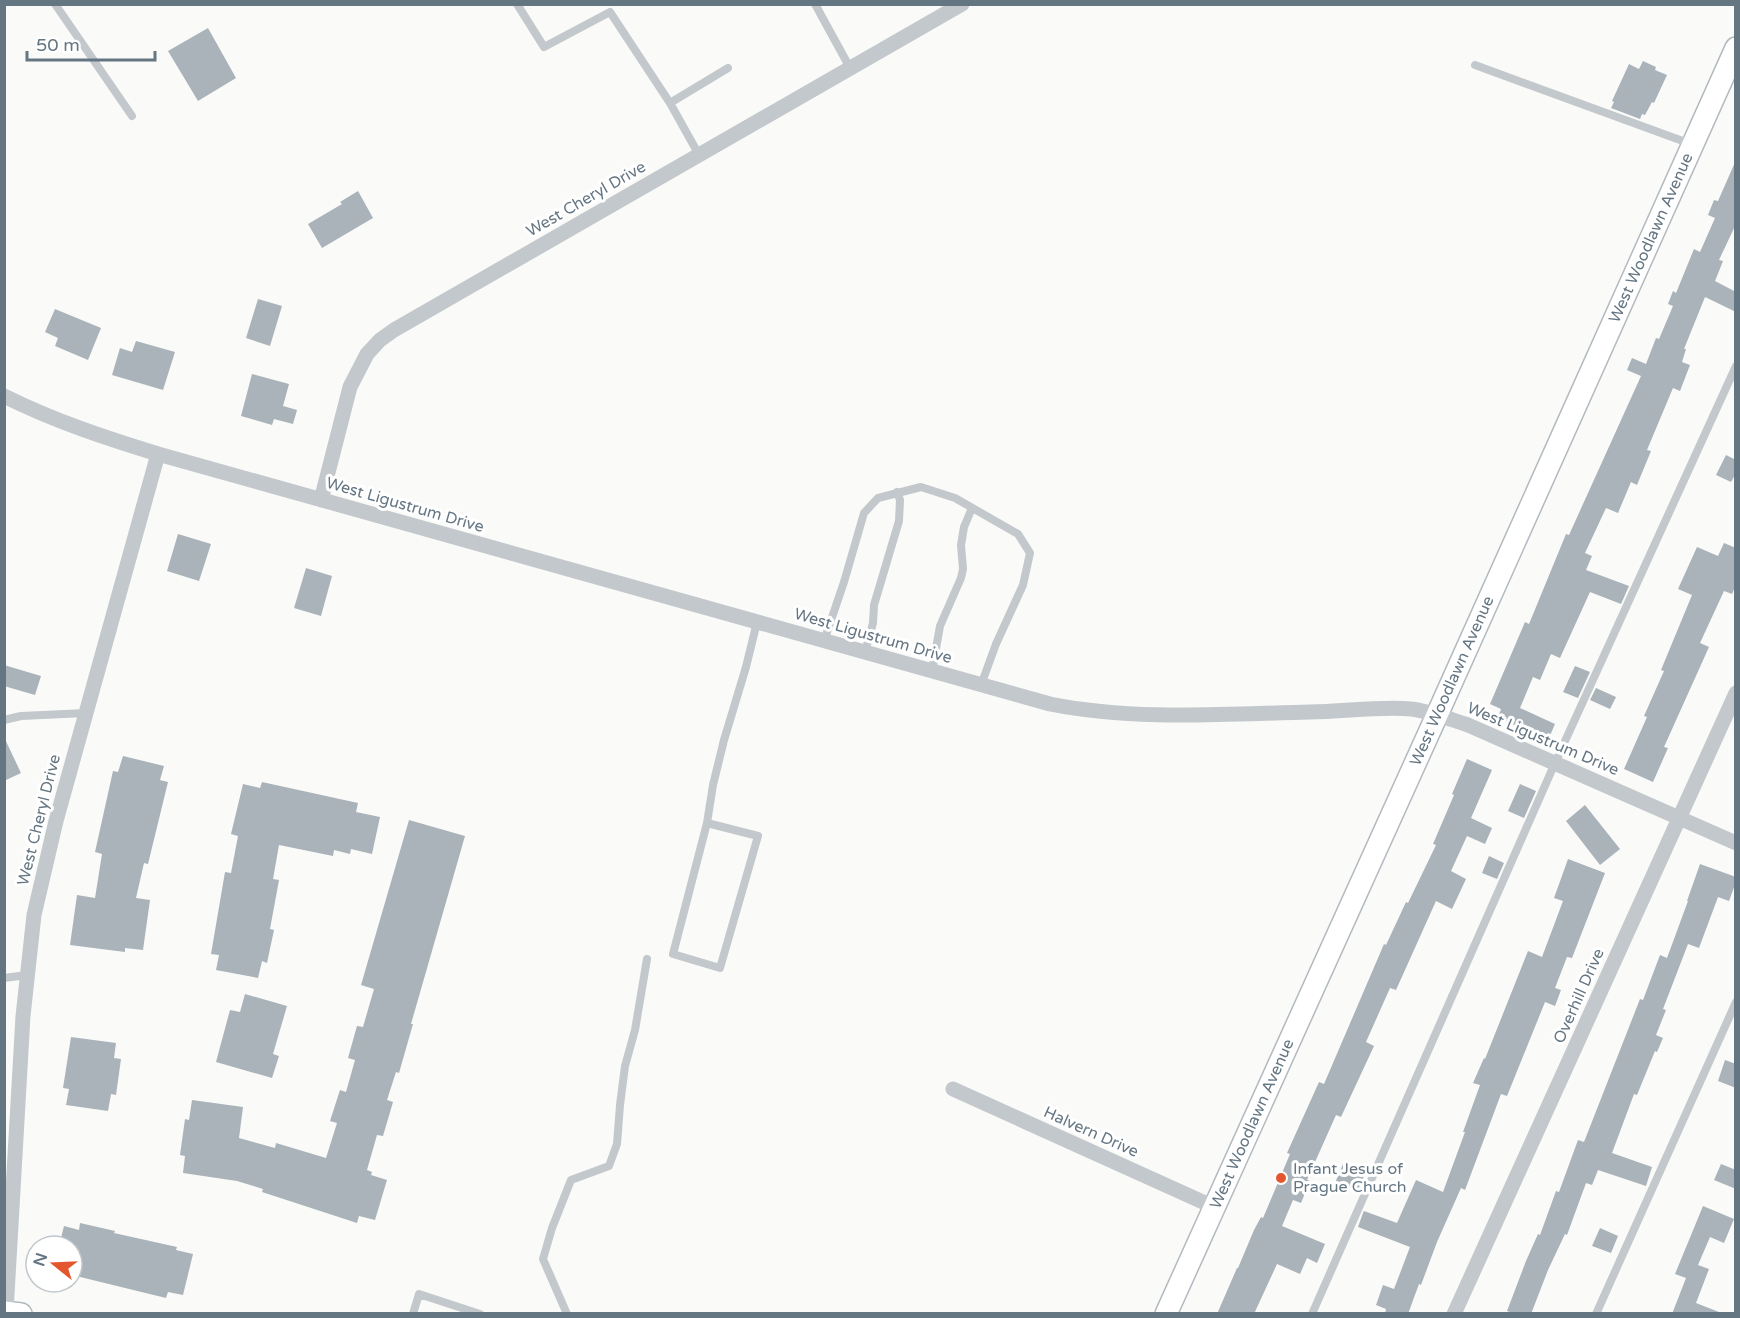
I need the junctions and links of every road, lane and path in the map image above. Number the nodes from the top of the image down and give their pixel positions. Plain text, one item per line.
1 (55, 4) edge
2 (517, 4) edge
3 (814, 4) edge
4 (962, 4) edge
5 (1736, 48) edge
6 (1475, 65) dead end
7 (728, 68) dead end
8 (850, 68) junction
9 (670, 103) junction
10 (132, 116) dead end
11 (1692, 144) junction
12 (699, 155) junction
13 (1736, 366) edge
14 (4, 396) edge
15 (158, 454) junction
16 (897, 492) junction
17 (321, 500) junction
18 (972, 508) junction
19 (757, 622) junction
20 (824, 641) junction
21 (865, 652) junction
22 (932, 671) junction
23 (981, 684) junction
24 (1736, 693) edge
25 (86, 713) junction
26 (1437, 715) junction
27 (4, 720) edge
28 (1555, 763) junction
29 (1679, 818) junction
30 (707, 823) junction
31 (1736, 843) edge
32 (647, 959) dead end
33 (27, 975) junction
34 (4, 978) edge
35 (1736, 1002) edge
36 (953, 1089) dead end
37 (1214, 1207) junction
38 (10, 1313) edge
39 (413, 1314) edge
40 (480, 1314) edge
41 (567, 1314) edge
42 (1166, 1314) edge
43 (1312, 1314) edge
44 (1454, 1314) edge
45 (1596, 1314) edge

1 - 10 lane
2 - 9 lane
3 - 8 lane
4 - 8 street, West Cheryl Drive
5 - 11 street, West Woodlawn Avenue
6 - 11 lane
7 - 9 lane
8 - 12 street, West Cheryl Drive
9 - 12 lane
11 - 26 street, West Woodlawn Avenue
12 - 17 street, West Cheryl Drive
13 - 28 lane
14 - 15 street, West Ligustrum Drive
15 - 17 street, West Ligustrum Drive
15 - 25 street, West Cheryl Drive
16 - 18 lane
16 - 20 lane
16 - 21 lane
17 - 19 street, West Ligustrum Drive
18 - 22 lane
18 - 23 lane
19 - 20 street, West Ligustrum Drive
19 - 30 lane
20 - 21 street, West Ligustrum Drive
21 - 22 street, West Ligustrum Drive
22 - 23 street, West Ligustrum Drive
23 - 26 street, West Ligustrum Drive
24 - 29 street, Overhill Drive
25 - 27 lane
25 - 33 street, West Cheryl Drive
26 - 28 street, West Ligustrum Drive
26 - 37 street, West Woodlawn Avenue
28 - 29 street, West Ligustrum Drive
28 - 43 lane
29 - 31 street, West Ligustrum Drive
29 - 44 street, Overhill Drive
30 - 30 lane
32 - 41 lane
33 - 34 lane
33 - 38 street, West Cheryl Drive
35 - 45 lane
36 - 37 street, Halvern Drive
37 - 42 street, West Woodlawn Avenue
39 - 40 lane

